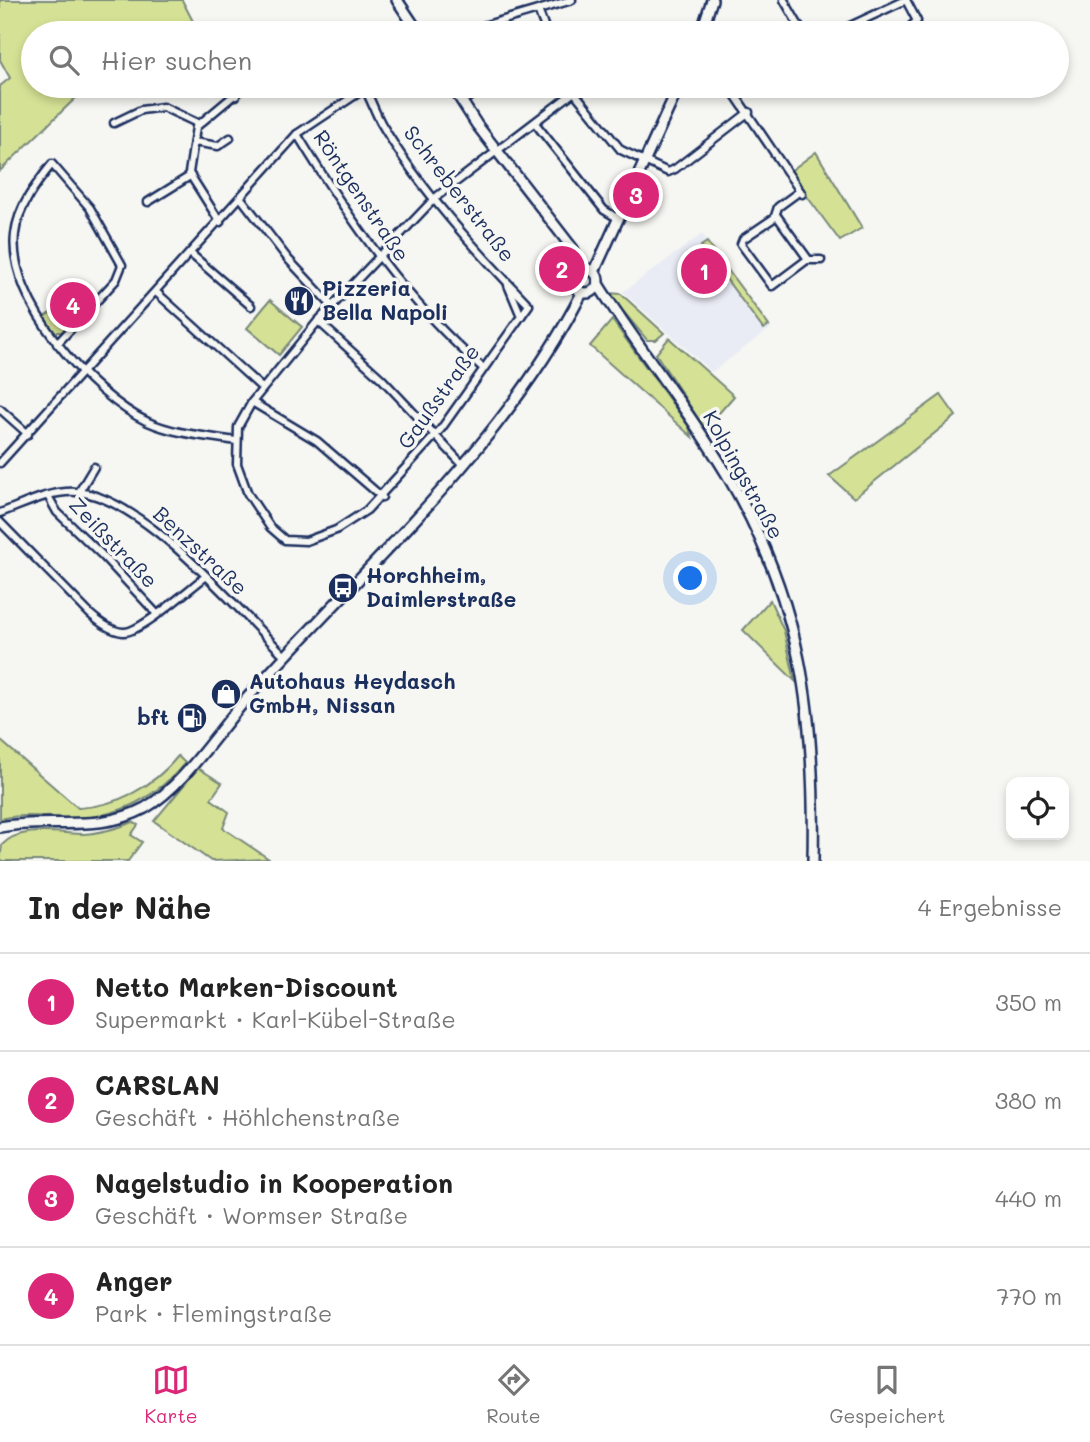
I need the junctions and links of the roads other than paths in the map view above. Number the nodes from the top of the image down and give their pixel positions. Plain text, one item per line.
1 (397, 0) edge
2 (572, 0) edge
3 (712, 0) edge
4 (784, 0) edge
5 (906, 0) edge
6 (538, 10) junction
7 (411, 21) edge
8 (500, 21) edge
9 (542, 21) edge
10 (705, 21) edge
11 (796, 21) edge
12 (860, 21) edge
13 (917, 21) edge
14 (233, 98) edge
15 (351, 98) edge
16 (369, 98) edge
17 (459, 98) edge
18 (467, 98) edge
19 (565, 98) edge
20 (585, 98) edge
21 (674, 98) edge
22 (738, 98) edge
23 (461, 101) junction
24 (749, 112) junction
25 (535, 122) junction
26 (114, 123) dead end
27 (197, 123) junction
28 (297, 134) junction
29 (230, 138) dead end
30 (194, 142) junction
31 (497, 152) junction
32 (645, 162) junction
33 (190, 176) junction
34 (242, 198) junction
35 (435, 198) junction
36 (148, 202) dead end
37 (775, 216) junction
38 (619, 219) junction
39 (220, 222) junction
40 (191, 254) junction
41 (379, 256) junction
42 (808, 260) junction
43 (821, 260) dead end
44 (582, 270) junction
45 (594, 272) junction
46 (508, 284) junction
47 (598, 284) junction
48 (156, 292) junction
49 (587, 293) junction
50 (251, 306) dead end
51 (332, 306) junction
52 (613, 306) junction
53 (520, 316) junction
54 (318, 321) junction
55 (57, 344) junction
56 (483, 368) junction
57 (83, 373) junction
58 (262, 388) junction
59 (252, 402) junction
60 (0, 409) edge
61 (28, 434) junction
62 (435, 436) junction
63 (236, 441) junction
64 (0, 463) edge
65 (463, 465) junction
66 (94, 467) dead end
67 (79, 492) junction
68 (48, 495) junction
69 (382, 497) junction
70 (0, 513) edge
71 (0, 522) edge
72 (205, 577) junction
73 (156, 613) junction
74 (285, 656) junction
75 (25, 825) junction
76 (0, 827) edge
77 (0, 835) edge
78 (812, 861) edge

1 - 7 main road
2 - 6 street
3 - 10 main road
4 - 11 street
5 - 12 street
5 - 13 street
6 - 8 street
6 - 9 street
14 - 27 street
15 - 28 street
16 - 35 street, Schreberstraße
17 - 23 main road
18 - 23 street
19 - 25 street
20 - 32 street
21 - 32 main road
22 - 24 street
23 - 31 main road
24 - 32 street
24 - 37 street
25 - 31 street
25 - 38 street
26 - 27 street
27 - 30 street
28 - 34 street
28 - 41 street, Röntgenstraße
29 - 30 street
30 - 33 street
31 - 35 street
31 - 44 main road
32 - 38 main road
33 - 36 street
33 - 39 street
34 - 39 street
34 - 51 street
35 - 41 street
35 - 46 street, Schreberstraße
37 - 42 street
37 - 42 street
38 - 45 main road
39 - 40 street
40 - 48 street
40 - 50 street
41 - 51 street
41 - 56 street, Röntgenstraße
42 - 43 street
44 - 45 main road
44 - 49 main road
45 - 47 main road, Kolpingstraße
46 - 53 street, Schreberstraße
46 - 53 street, Schreberstraße
47 - 49 main road
47 - 52 main road, Kolpingstraße
48 - 57 street
48 - 58 street
49 - 52 main road, Kolpingstraße
49 - 65 main road
51 - 54 street
52 - 78 main road, Kolpingstraße
53 - 56 street, Gaußstraße
54 - 58 street
54 - 62 street
55 - 55 street
55 - 57 street
56 - 62 street, Gaußstraße
57 - 61 street
57 - 63 street
58 - 59 street
59 - 63 street
59 - 69 street
60 - 61 street
61 - 64 street
62 - 65 street
62 - 69 street, Gaußstraße
63 - 69 street, Gaußstraße
65 - 74 main road
66 - 67 street
67 - 68 street, Benzstraße
67 - 72 street, Benzstraße
68 - 70 street, Benzstraße
68 - 73 street, Zeißstraße
71 - 73 street
72 - 73 street
72 - 74 street, Benzstraße
74 - 75 main road
75 - 76 main road
75 - 77 main road

